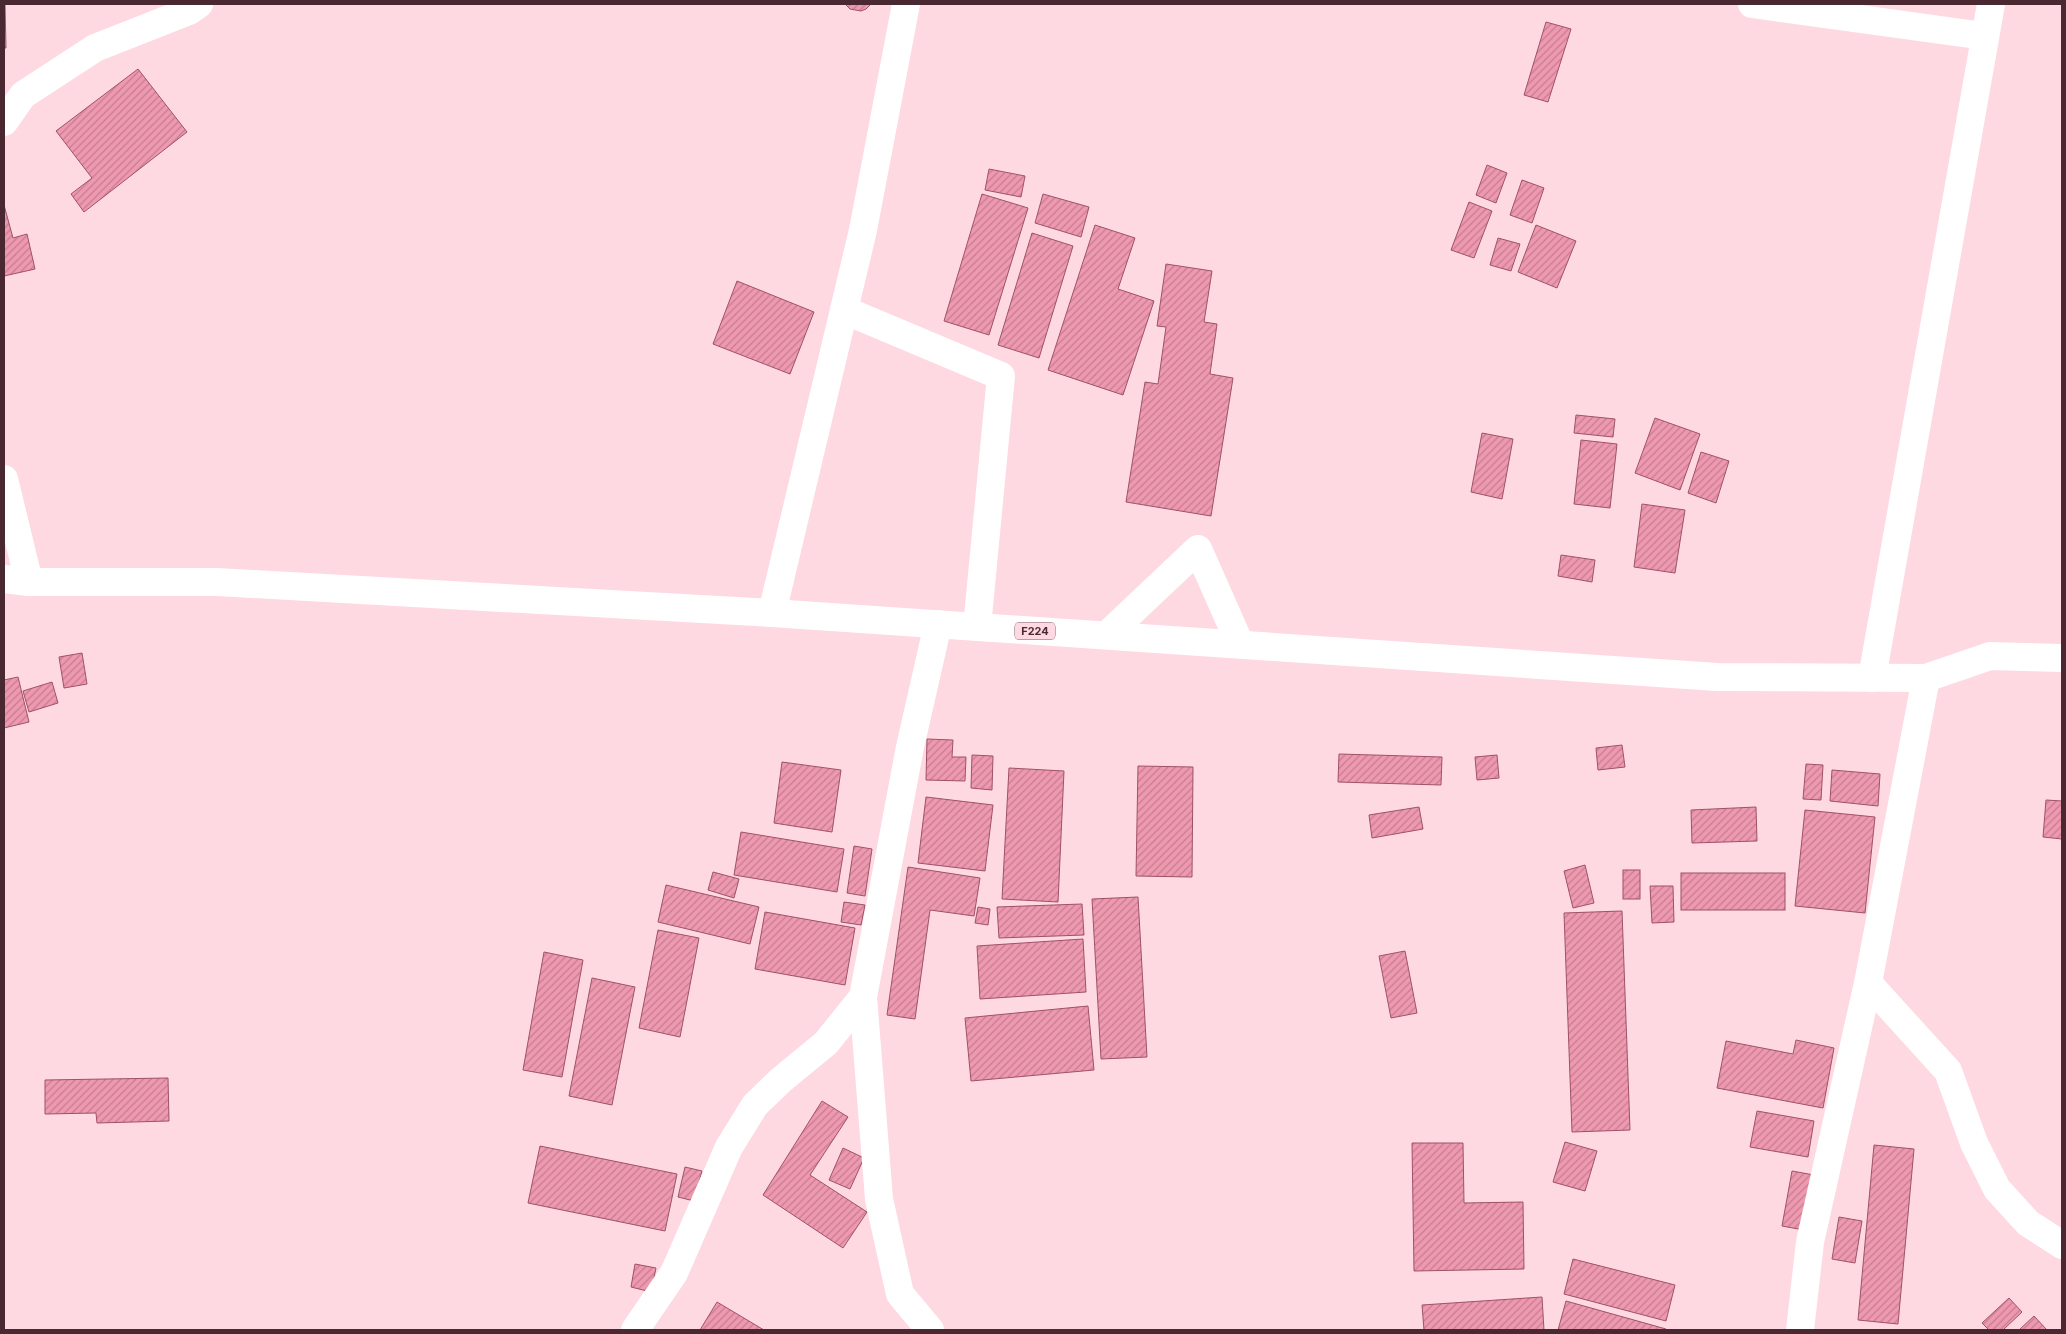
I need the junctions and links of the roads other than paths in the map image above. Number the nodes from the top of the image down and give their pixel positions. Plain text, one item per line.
1 (199, 4) edge
2 (906, 4) edge
3 (1752, 4) edge
4 (1991, 4) edge
5 (1984, 36) junction
6 (4, 122) edge
7 (844, 310) junction
8 (4, 479) edge
9 (16, 581) edge
10 (772, 613) junction
11 (938, 624) junction
12 (977, 627) junction
13 (1107, 635) junction
14 (1240, 644) junction
15 (2062, 658) edge
16 (1872, 678) junction
17 (1926, 678) junction
18 (1868, 983) junction
19 (863, 997) junction
20 (2062, 1245) edge
21 (635, 1330) edge
22 (930, 1330) edge
23 (1800, 1330) edge

1 - 6 street
2 - 7 street
3 - 5 street
4 - 5 street
5 - 16 street
7 - 10 street
7 - 12 street
8 - 9 street
9 - 10 street, F224
10 - 11 street, F224
11 - 12 street, F224
11 - 19 street
12 - 13 street, F224
13 - 14 street, F224
13 - 14 street
14 - 16 street, F224
15 - 17 street, F224
16 - 17 street, F224
17 - 18 street
18 - 20 street
18 - 23 street
19 - 21 street
19 - 22 street

